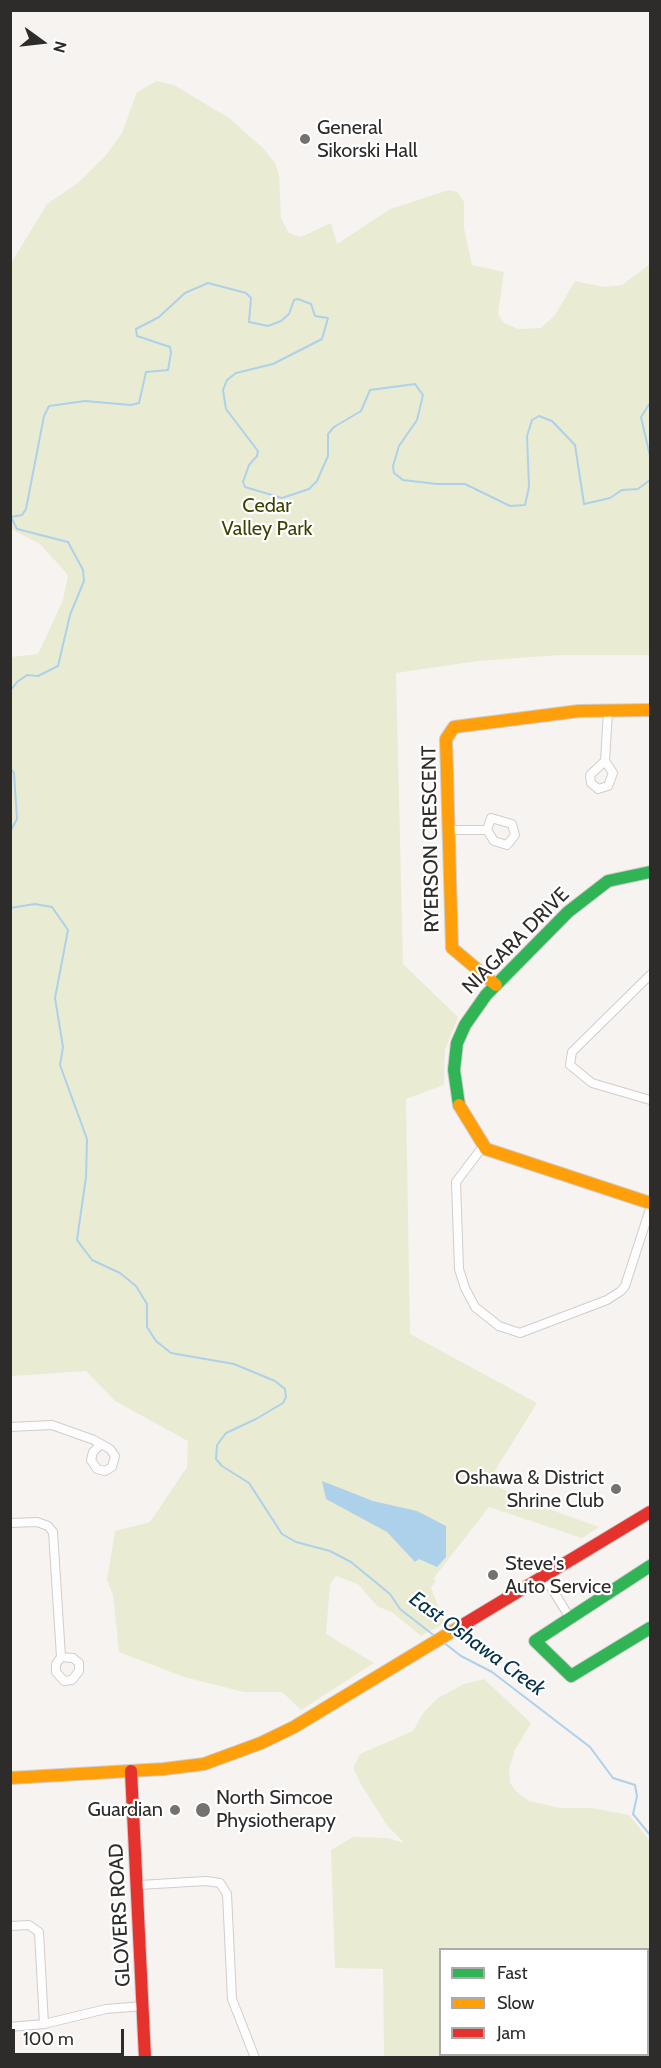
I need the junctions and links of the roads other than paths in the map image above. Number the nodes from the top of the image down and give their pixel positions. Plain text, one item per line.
1 (651, 710) edge
2 (608, 711) junction
3 (605, 761) dead end
4 (448, 830) junction
5 (487, 830) dead end
6 (651, 872) edge
7 (651, 975) edge
8 (496, 985) junction
9 (651, 1100) edge
10 (484, 1145) junction
11 (651, 1203) edge
12 (651, 1209) edge
13 (10, 1427) edge
14 (100, 1445) dead end
15 (651, 1512) edge
16 (10, 1523) edge
17 (651, 1566) edge
18 (544, 1576) junction
19 (570, 1618) junction
20 (651, 1628) edge
21 (61, 1657) dead end
22 (131, 1771) junction
23 (10, 1778) edge
24 (139, 1885) junction
25 (10, 1926) edge
26 (143, 2006) junction
27 (44, 2024) junction
28 (10, 2027) edge
29 (145, 2058) edge
30 (255, 2058) edge

1 - 2 street, RYERSON CRESCENT
2 - 3 street
2 - 4 street, RYERSON CRESCENT
4 - 5 street
4 - 8 street, RYERSON CRESCENT
6 - 8 street, NIAGARA DRIVE
7 - 9 street
8 - 10 street, NIAGARA DRIVE
10 - 11 street
10 - 12 street
13 - 14 street
15 - 18 street
16 - 21 street
17 - 19 street
18 - 19 street
18 - 22 street
19 - 20 street
22 - 23 street
22 - 24 street, GLOVERS ROAD
24 - 26 street, GLOVERS ROAD
24 - 30 street
25 - 27 street
26 - 27 street
26 - 29 street, GLOVERS ROAD
27 - 28 street

